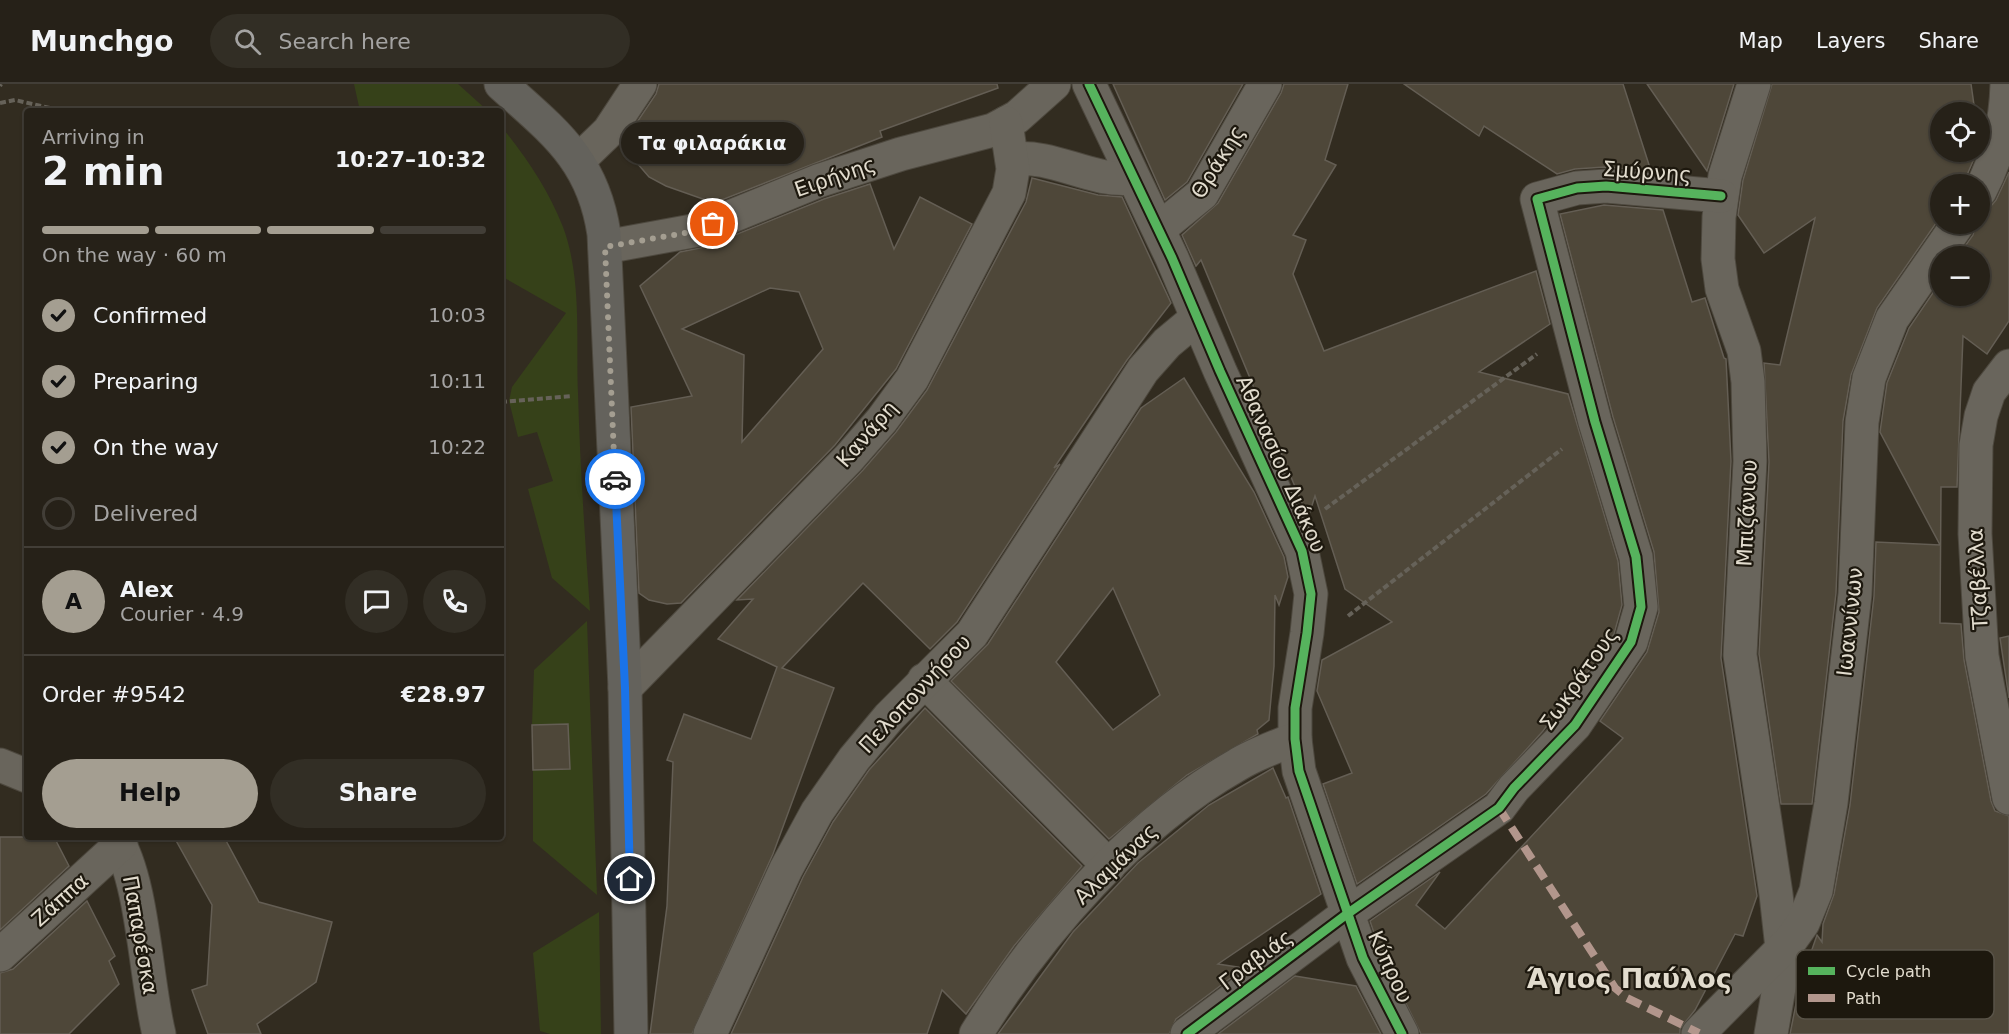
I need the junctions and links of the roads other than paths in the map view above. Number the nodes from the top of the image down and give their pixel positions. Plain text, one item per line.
1 (501, 84) edge
2 (640, 84) edge
3 (1054, 84) edge
4 (1089, 84) edge
5 (1265, 84) edge
6 (1754, 84) edge
7 (2007, 84) edge
8 (1006, 123) junction
9 (1012, 159) junction
10 (579, 160) junction
11 (1987, 174) edge
12 (1133, 178) junction
13 (1721, 196) junction
14 (1537, 199) joint
15 (1159, 229) junction
16 (1951, 234) edge
17 (605, 247) junction
18 (1197, 318) junction
19 (2009, 366) edge
20 (924, 680) junction
21 (625, 688) junction
22 (1295, 739) junction
23 (2009, 798) edge
24 (118, 841) edge
25 (1109, 866) junction
26 (1347, 914) junction
27 (1782, 948) junction
28 (0, 955) edge
29 (159, 1034) edge
30 (631, 1034) edge
31 (710, 1034) edge
32 (976, 1034) edge
33 (1187, 1034) edge
34 (1402, 1034) edge
35 (1698, 1034) edge
36 (1771, 1034) edge

1 - 10 main road
2 - 10 street
3 - 8 street, Ειρήνης
4 - 12 street, Αθανασίου Διάκου
5 - 15 street, Θράκης
6 - 13 street, Μπιζάνιου
7 - 11 street
8 - 9 street, Κανάρη
8 - 17 street, Ειρήνης
9 - 12 street
9 - 21 street, Κανάρη
10 - 17 main road
12 - 15 street, Αθανασίου Διάκου
13 - 14 street, Σμύρνης
13 - 27 street, Μπιζάνιου
14 - 26 street, Σωκράτους
15 - 18 street, Αθανασίου Διάκου
16 - 27 street, Ιωαννίνων
17 - 21 main road
18 - 20 street, Πελοποννήσου
18 - 22 street, Αθανασίου Διάκου
19 - 23 street, Τζαβέλλα
20 - 25 street
20 - 31 street, Πελοποννήσου
21 - 30 main road
22 - 25 street, Αλαμάνας
22 - 26 street, Αθανασίου Διάκου
24 - 28 street, Ζάππα
24 - 29 street, Παπαρέσκα
25 - 32 street, Αλαμάνας
26 - 33 street, Γραβιάς
26 - 34 street, Κύπρου
27 - 35 street
27 - 36 street

